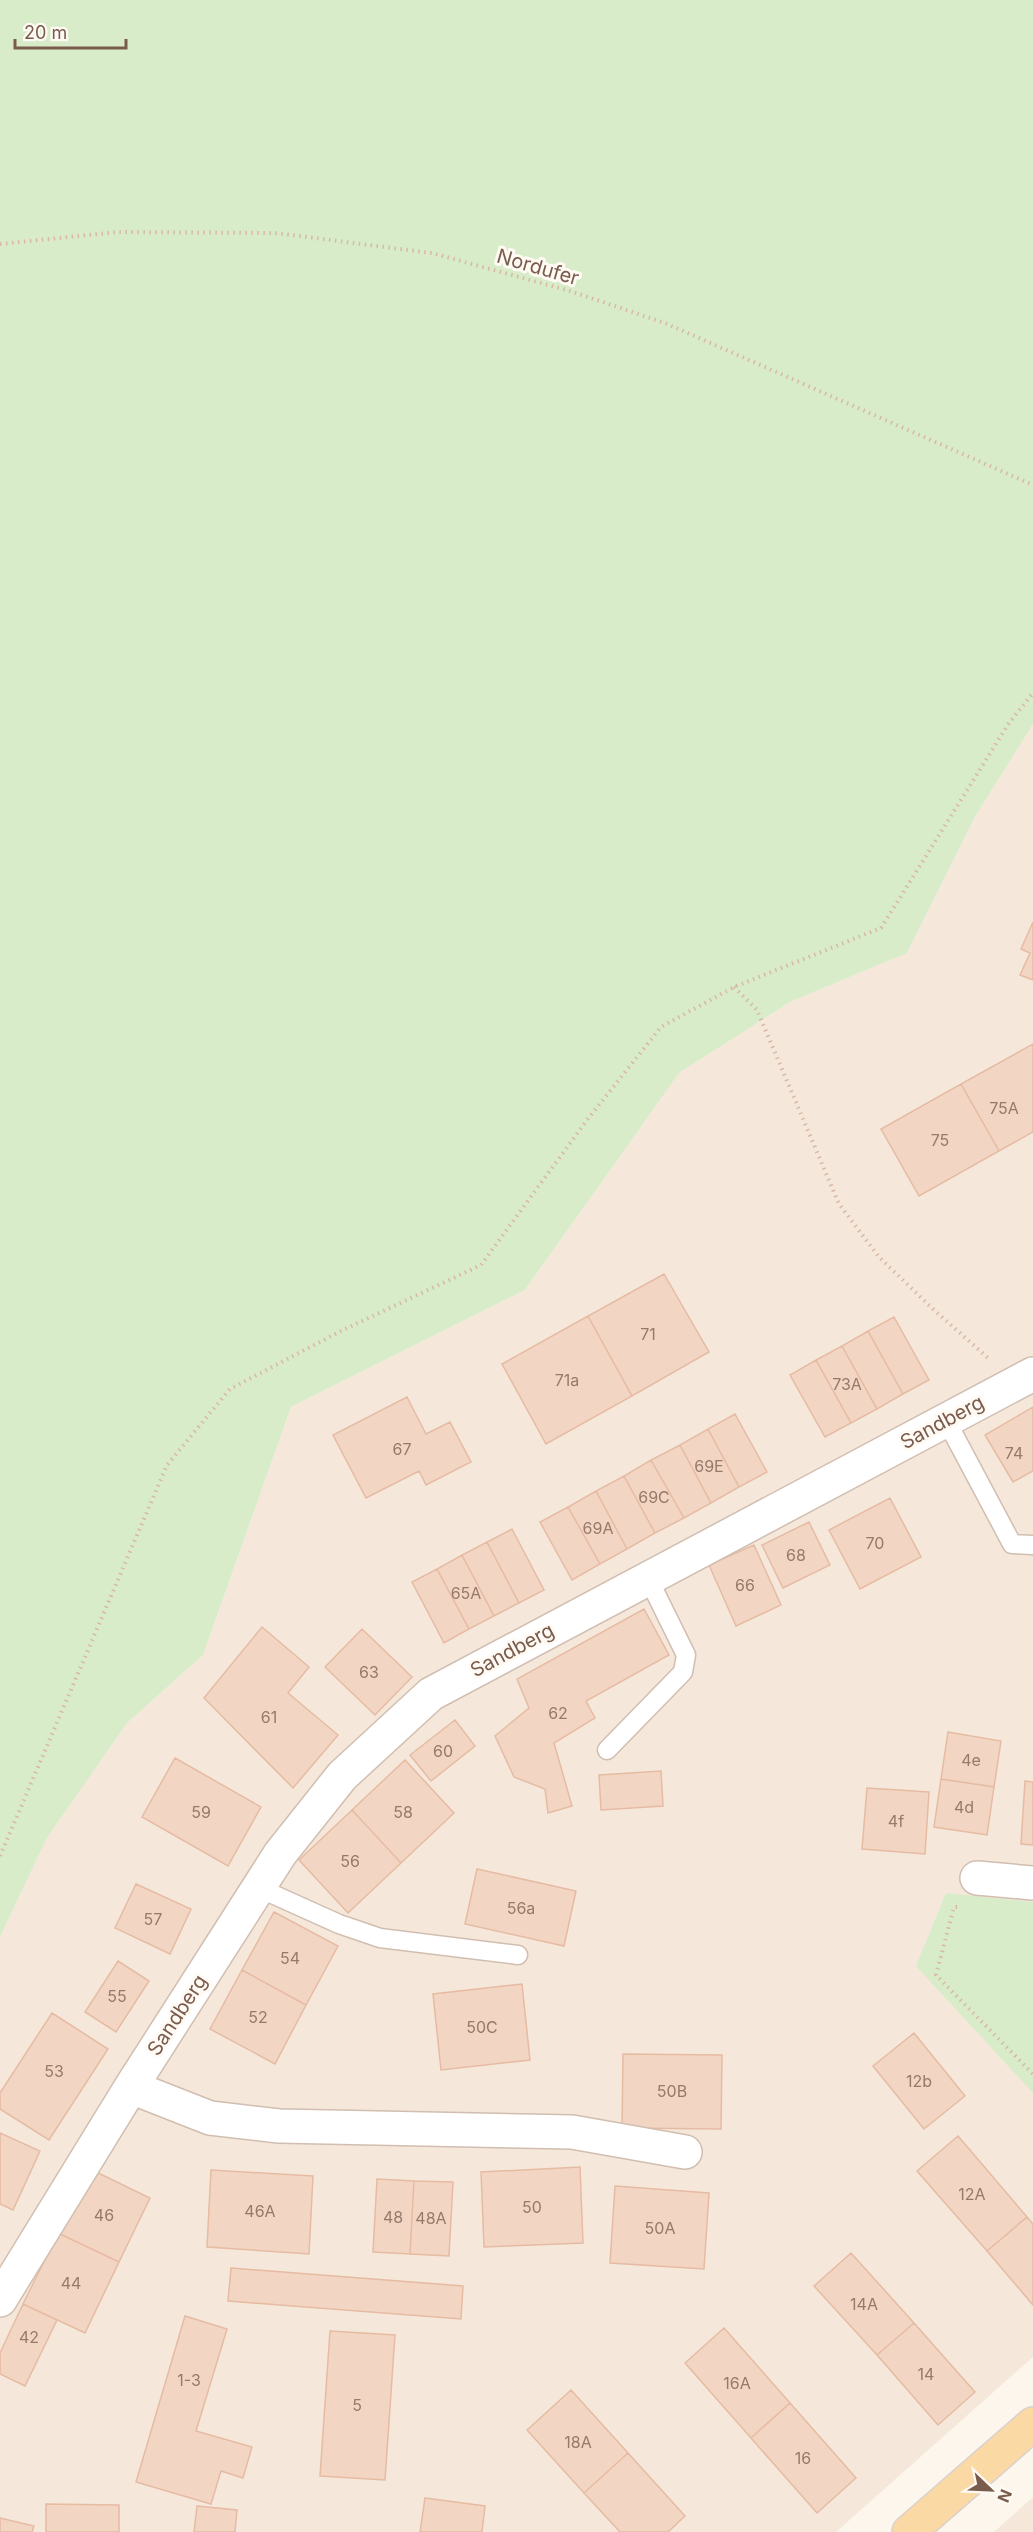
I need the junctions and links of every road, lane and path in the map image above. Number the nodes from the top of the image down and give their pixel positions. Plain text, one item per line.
1 (0, 244) edge
2 (1033, 485) edge
3 (1033, 693) edge
4 (734, 987) junction
5 (1025, 1378) edge
6 (946, 1420) junction
7 (1033, 1545) edge
8 (648, 1578) junction
9 (607, 1750) dead end
10 (0, 1856) edge
11 (1033, 1883) edge
12 (259, 1888) junction
13 (971, 1893) joint
14 (518, 1955) dead end
15 (1033, 2074) edge
16 (131, 2087) junction
17 (685, 2152) dead end
18 (0, 2300) edge
19 (1033, 2424) edge
20 (909, 2532) edge

1 - 2 path, Nordufer
3 - 4 path
4 - 5 path
4 - 10 path
5 - 6 street, Sandberg
6 - 7 lane
6 - 8 street, Sandberg
8 - 9 lane
8 - 12 street, Sandberg
11 - 13 street
12 - 14 lane
12 - 16 street, Sandberg
13 - 15 path
16 - 17 street
16 - 18 street, Sandberg
19 - 20 main road

